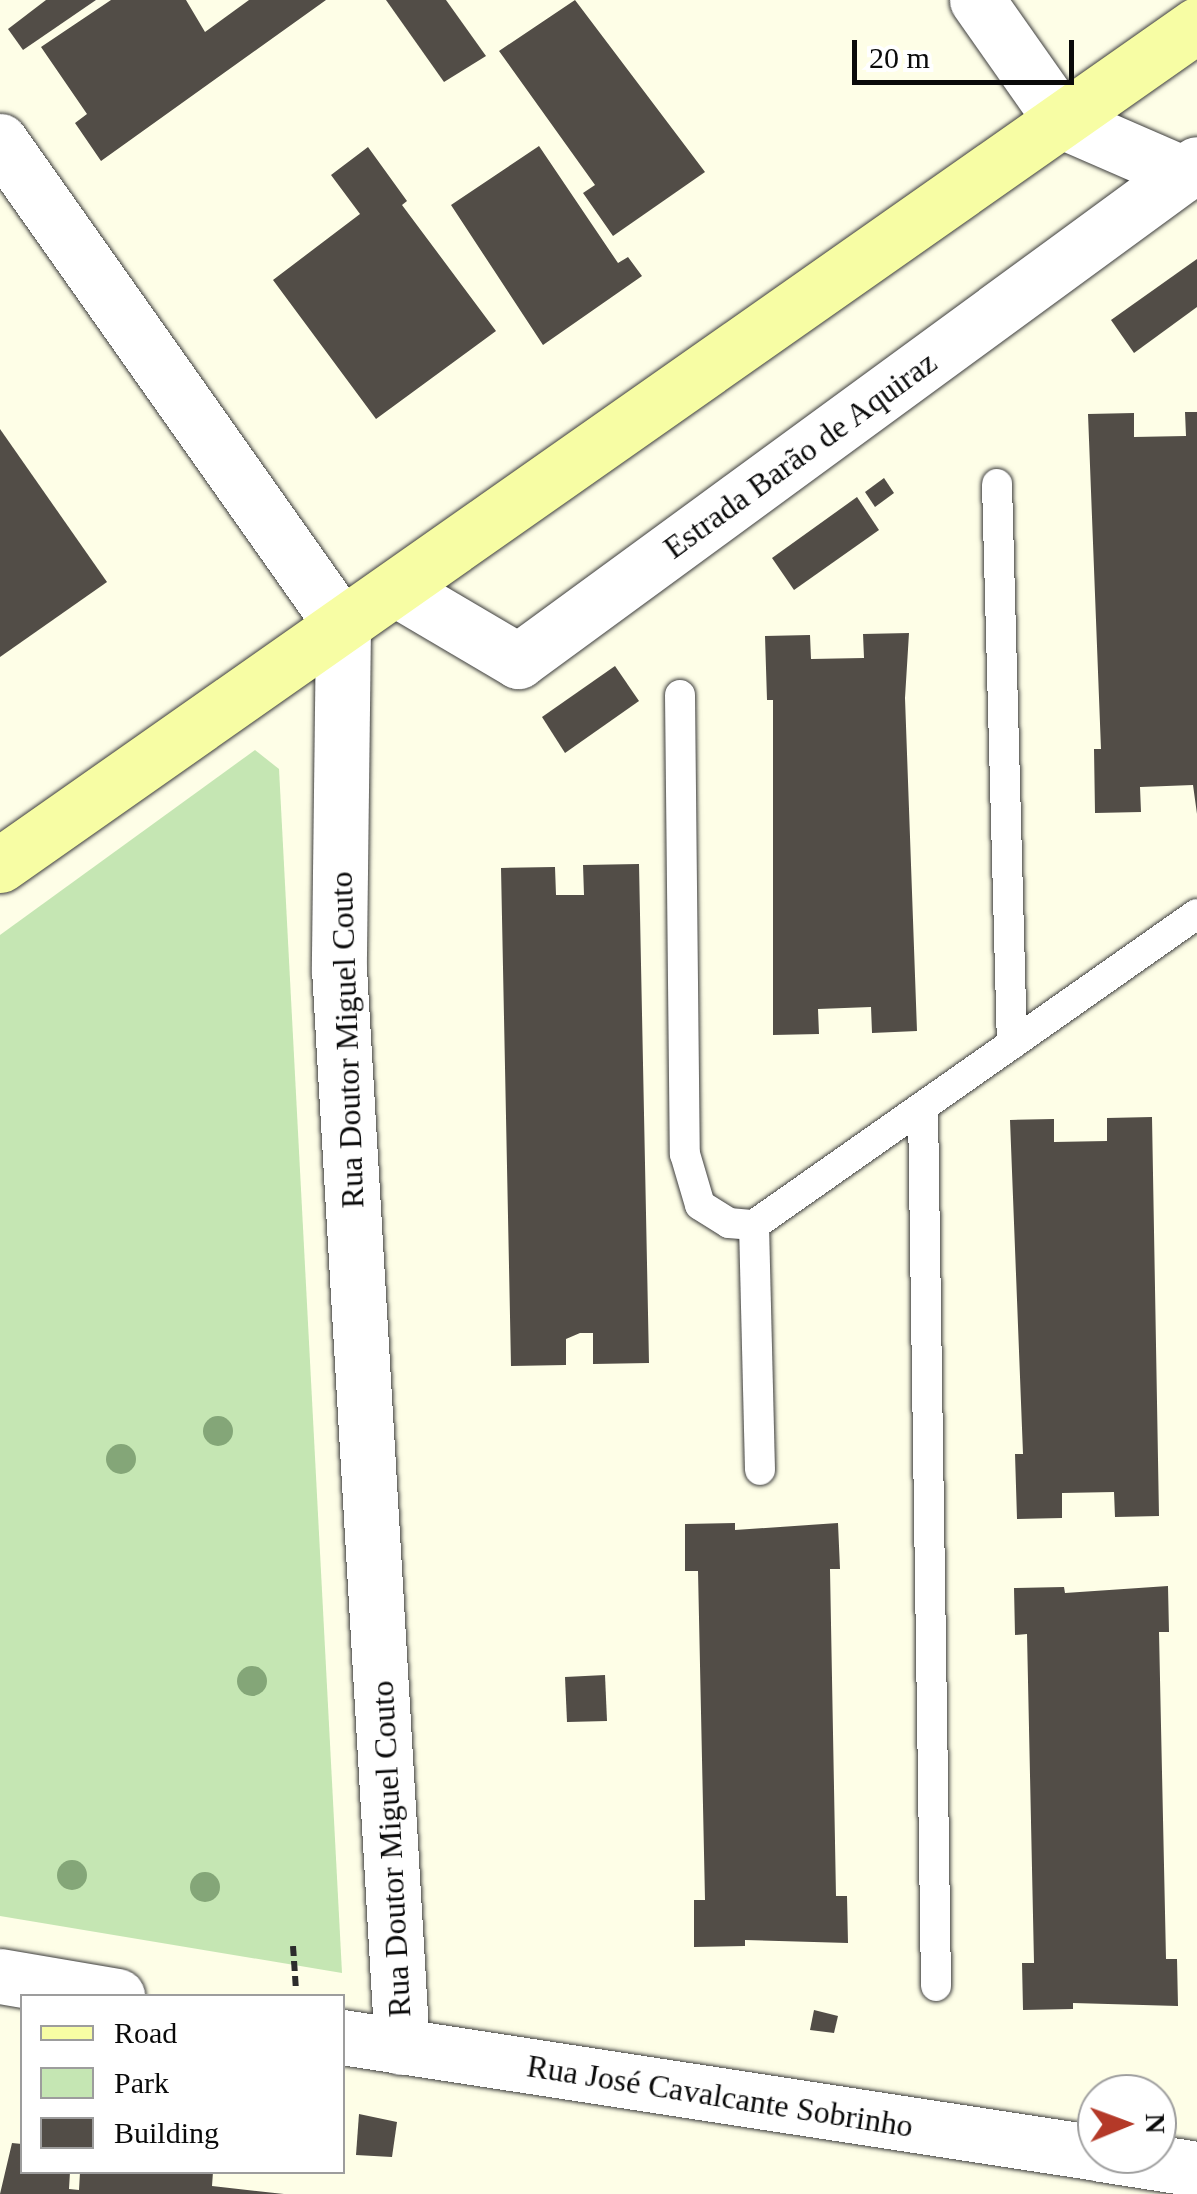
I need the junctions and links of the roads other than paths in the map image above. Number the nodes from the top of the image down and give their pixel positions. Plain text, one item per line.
1 (977, 0) edge
2 (1197, 26) edge
3 (1062, 120) junction
4 (0, 140) edge
5 (1190, 169) edge
6 (997, 484) dead end
7 (396, 589) junction
8 (343, 627) junction
9 (680, 696) dead end
10 (0, 865) edge
11 (1197, 914) edge
12 (1012, 1044) junction
13 (923, 1108) junction
14 (754, 1225) junction
15 (760, 1470) dead end
16 (0, 1976) edge
17 (936, 1986) dead end
18 (105, 1994) edge
19 (345, 2037) edge
20 (402, 2047) junction
21 (1077, 2151) edge

1 - 3 street
2 - 3 street
3 - 5 street
3 - 7 street
4 - 8 street
5 - 7 street, Estrada Barão de Aquiraz
6 - 12 lane
7 - 8 street
8 - 10 street
8 - 20 street, Rua Doutor Miguel Couto
9 - 14 lane
11 - 12 lane
12 - 13 lane
13 - 14 lane
13 - 17 lane
14 - 15 lane
16 - 18 street
19 - 20 street, Rua José Cavalcante Sobrinho
20 - 21 street, Rua José Cavalcante Sobrinho

